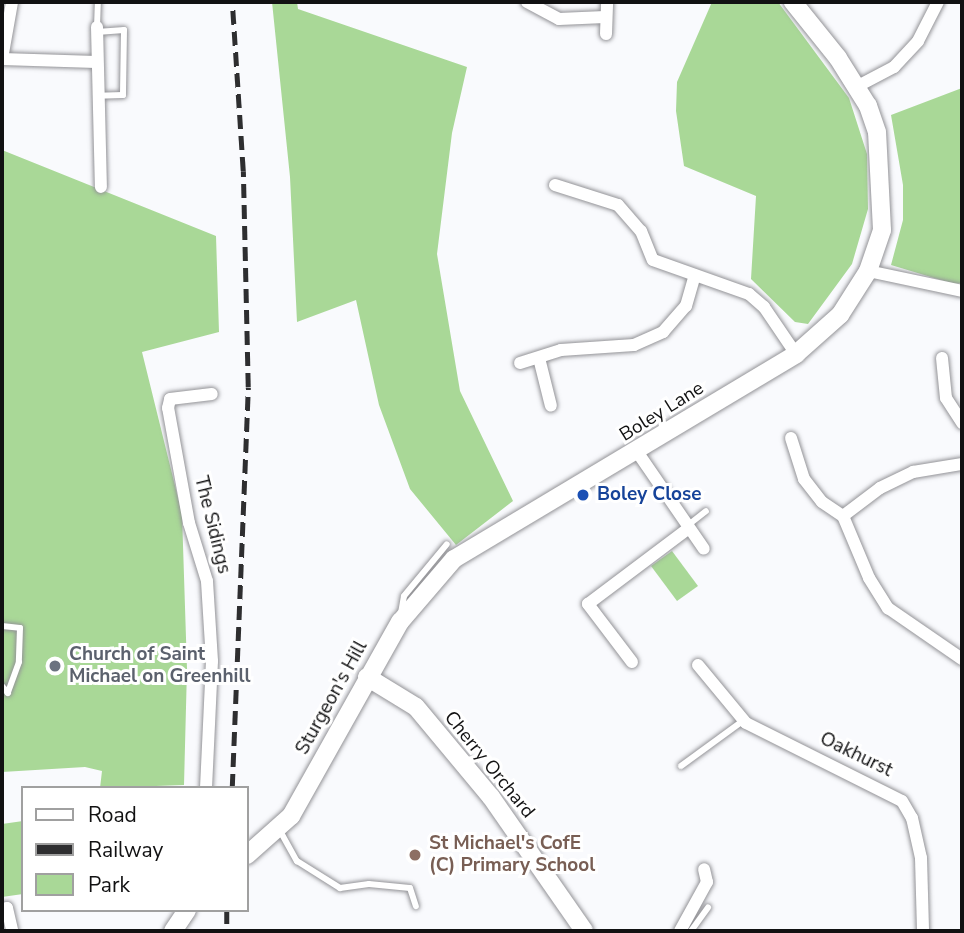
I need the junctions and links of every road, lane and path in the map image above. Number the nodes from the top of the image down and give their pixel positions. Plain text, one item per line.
1 (12, 2) edge
2 (98, 2) edge
3 (527, 2) edge
4 (607, 2) edge
5 (793, 2) edge
6 (938, 2) edge
7 (605, 17) junction
8 (97, 29) junction
9 (606, 34) dead end
10 (2, 59) edge
11 (96, 62) junction
12 (856, 87) junction
13 (98, 96) junction
14 (555, 184) dead end
15 (101, 187) dead end
16 (868, 271) junction
17 (695, 275) junction
18 (962, 291) edge
19 (796, 354) junction
20 (539, 358) junction
21 (942, 358) dead end
22 (520, 363) dead end
23 (212, 394) dead end
24 (551, 406) dead end
25 (962, 422) edge
26 (790, 438) dead end
27 (638, 453) junction
28 (962, 464) edge
29 (706, 511) dead end
30 (843, 516) junction
31 (688, 527) junction
32 (704, 549) dead end
33 (451, 552) joint
34 (2, 626) edge
35 (962, 659) edge
36 (632, 662) dead end
37 (698, 665) dead end
38 (367, 677) junction
39 (2, 686) edge
40 (745, 722) junction
41 (681, 766) dead end
42 (206, 786) edge
43 (279, 829) junction
44 (252, 851) edge
45 (704, 869) dead end
46 (416, 906) dead end
47 (708, 908) dead end
48 (2, 909) edge
49 (12, 930) edge
50 (584, 931) edge
51 (680, 931) edge
52 (691, 931) edge
53 (923, 931) edge

1 - 10 street
2 - 8 lane
3 - 7 street
4 - 7 street
5 - 12 street, Boley Lane
6 - 12 street
7 - 9 street
8 - 11 street
8 - 13 lane
10 - 11 street
11 - 13 street
12 - 16 street, Boley Lane
13 - 15 street
14 - 17 street
16 - 18 street
16 - 19 street, Boley Lane
17 - 19 street
17 - 20 street
19 - 27 street, Boley Lane
20 - 22 street
20 - 24 street
21 - 25 street
23 - 42 street, The Sidings
26 - 30 street
27 - 31 street
27 - 33 street, Boley Lane
28 - 30 street
29 - 31 lane
30 - 35 street
31 - 32 street
31 - 36 street
33 - 38 street, Sturgeon's Hill
34 - 39 lane
37 - 40 street
38 - 43 street, Sturgeon's Hill
38 - 50 street, Cherry Orchard
40 - 41 lane
40 - 53 street, Oakhurst
43 - 44 street, Sturgeon's Hill
43 - 46 lane
45 - 51 street
47 - 52 lane
48 - 49 street

